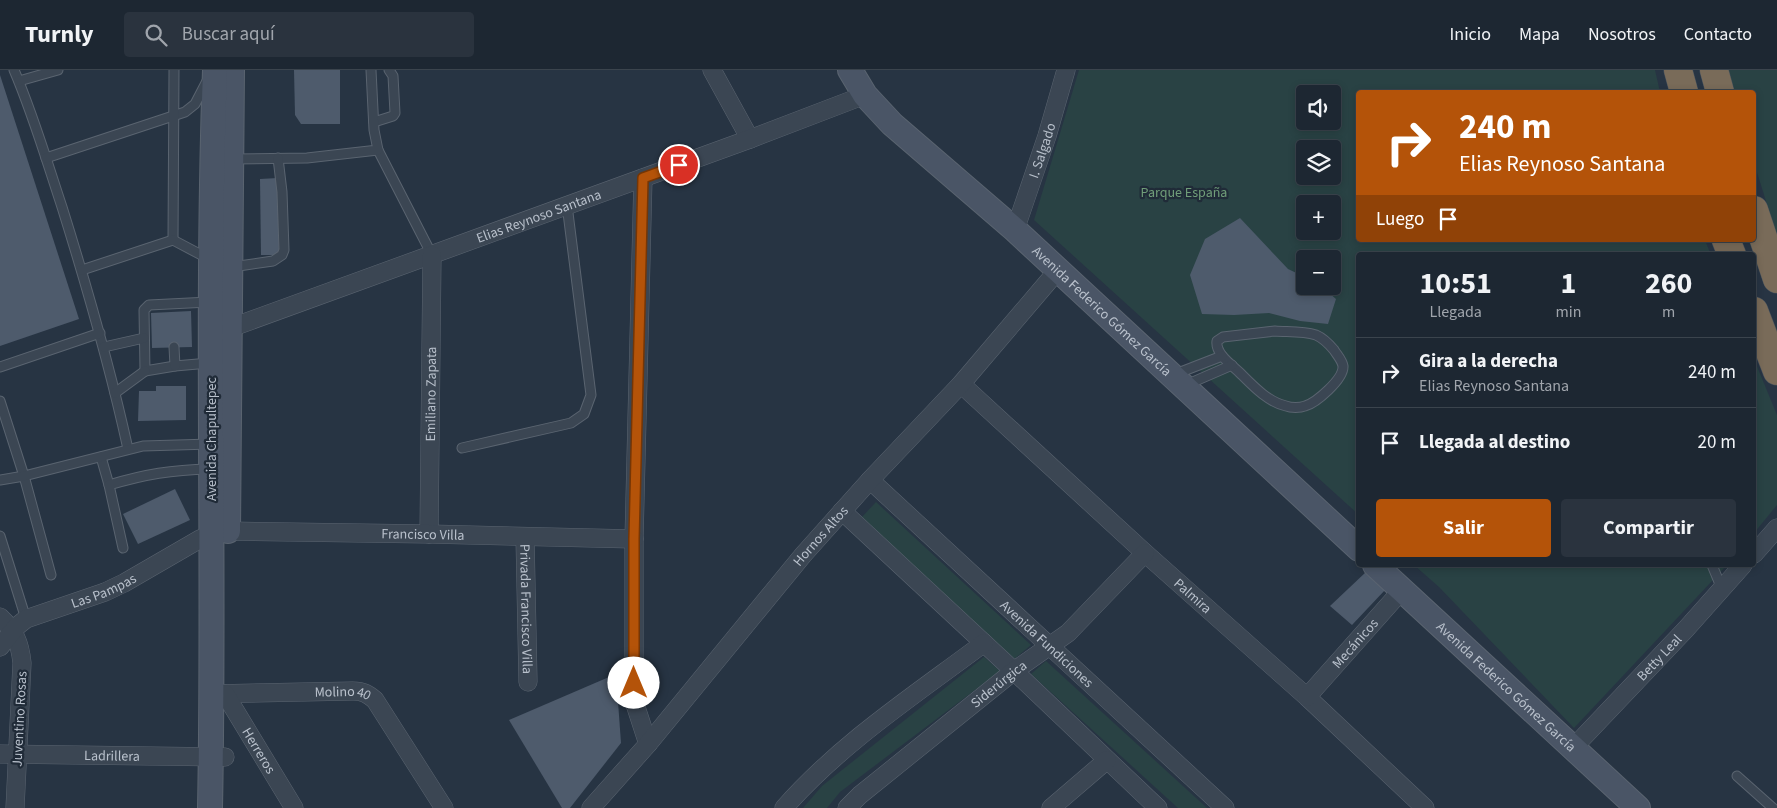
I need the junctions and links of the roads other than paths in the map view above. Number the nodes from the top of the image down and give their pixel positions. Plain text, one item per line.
1 (14, 70) edge
2 (58, 70) edge
3 (174, 70) edge
4 (214, 70) edge
5 (232, 70) edge
6 (371, 70) edge
7 (389, 70) edge
8 (712, 70) edge
9 (850, 70) edge
10 (1066, 70) edge
11 (1678, 70) edge
12 (1714, 70) edge
13 (25, 77) edge
14 (1683, 90) edge
15 (1719, 90) edge
16 (865, 95) junction
17 (175, 117) junction
18 (374, 122) junction
19 (750, 139) junction
20 (378, 150) junction
21 (46, 158) junction
22 (278, 158) junction
23 (221, 159) junction
24 (643, 178) junction
25 (567, 206) junction
26 (1756, 216) edge
27 (1015, 230) junction
28 (173, 240) junction
29 (432, 255) junction
30 (220, 263) junction
31 (82, 270) junction
32 (1058, 270) junction
33 (1777, 279) edge
34 (220, 302) junction
35 (1756, 316) edge
36 (220, 332) junction
37 (100, 333) junction
38 (144, 338) junction
39 (104, 347) junction
40 (174, 348) dead end
41 (1222, 356) junction
42 (220, 363) junction
43 (1232, 365) junction
44 (175, 366) junction
45 (0, 367) edge
46 (145, 370) junction
47 (1777, 371) edge
48 (1178, 381) junction
49 (961, 384) junction
50 (115, 393) junction
51 (0, 401) edge
52 (220, 444) junction
53 (462, 448) dead end
54 (128, 449) junction
55 (101, 457) junction
56 (220, 469) junction
57 (24, 476) junction
58 (0, 480) edge
59 (870, 480) junction
60 (109, 485) junction
61 (842, 511) junction
62 (1777, 528) edge
63 (220, 533) junction
64 (429, 534) junction
65 (0, 536) edge
66 (525, 536) junction
67 (634, 539) junction
68 (1356, 547) edge
69 (123, 548) dead end
70 (1756, 552) edge
71 (1145, 553) junction
72 (1378, 567) edge
73 (1713, 567) edge
74 (1742, 567) edge
75 (51, 575) dead end
76 (1722, 589) junction
77 (1402, 590) junction
78 (0, 617) edge
79 (20, 625) junction
80 (984, 643) junction
81 (1050, 646) junction
82 (0, 647) edge
83 (1014, 671) junction
84 (528, 682) dead end
85 (218, 694) junction
86 (1308, 697) junction
87 (648, 744) junction
88 (1573, 748) junction
89 (9, 754) edge
90 (218, 757) junction
91 (1108, 760) junction
92 (1737, 776) dead end
93 (15, 808) edge
94 (210, 808) edge
95 (225, 808) edge
96 (294, 808) edge
97 (444, 808) edge
98 (591, 808) edge
99 (784, 808) edge
100 (847, 808) edge
101 (1051, 808) edge
102 (1158, 808) edge
103 (1225, 808) edge
104 (1425, 808) edge
105 (1638, 808) edge
106 (1773, 808) edge

1 - 13 lane
2 - 13 lane
3 - 17 lane
4 - 17 lane
4 - 23 street, Avenida Chapultepec
5 - 23 street
6 - 18 lane
7 - 18 lane
8 - 19 street
9 - 16 street, Avenida Federico Gómez García
10 - 27 street, I. Salgado
11 - 14 highway
12 - 15 highway
13 - 21 lane
16 - 19 street, Elias Reynoso Santana
16 - 27 street, Avenida Federico Gómez García
17 - 21 lane
17 - 28 lane
18 - 20 lane
19 - 24 street, Elias Reynoso Santana
20 - 22 lane
20 - 29 lane
21 - 31 lane
22 - 23 lane
22 - 30 lane
23 - 30 street
23 - 30 street, Avenida Chapultepec
24 - 25 street, Elias Reynoso Santana
24 - 67 street
25 - 29 street, Elias Reynoso Santana
25 - 53 lane
26 - 33 highway
27 - 32 street, Avenida Federico Gómez García
28 - 30 lane
28 - 31 lane
29 - 36 street, Elias Reynoso Santana
29 - 64 street, Emiliano Zapata
30 - 34 street, Avenida Chapultepec
31 - 37 lane
32 - 48 street, Avenida Federico Gómez García
32 - 49 street, Hornos Altos
34 - 36 street, Avenida Chapultepec
34 - 38 lane
35 - 47 highway
36 - 42 street, Avenida Chapultepec
37 - 39 lane
37 - 45 lane
38 - 39 lane
38 - 46 lane
39 - 50 lane
40 - 44 lane
41 - 43 lane
41 - 43 lane
41 - 48 lane
42 - 44 lane
42 - 52 street, Avenida Chapultepec
43 - 48 lane
44 - 46 lane
46 - 50 lane
48 - 68 street, Avenida Federico Gómez García
49 - 59 street, Hornos Altos
49 - 71 street, Palmira
50 - 54 lane
51 - 57 lane
52 - 54 lane
52 - 56 street, Avenida Chapultepec
54 - 55 lane
55 - 57 lane
55 - 60 lane
56 - 60 lane
56 - 63 street, Avenida Chapultepec
57 - 58 lane
57 - 75 lane
59 - 61 street, Hornos Altos
59 - 81 street, Avenida Fundiciones
60 - 69 lane
61 - 80 street
61 - 87 street, Hornos Altos
62 - 70 street
63 - 64 street, Francisco Villa
63 - 79 street, Las Pampas
63 - 85 street, Avenida Chapultepec
64 - 66 street, Francisco Villa
65 - 79 lane
66 - 67 street, Francisco Villa
66 - 84 street, Privada Francisco Villa
67 - 87 street
71 - 81 street, Siderúrgica
71 - 86 street, Palmira
72 - 77 street, Avenida Federico Gómez García
73 - 76 lane
74 - 76 street, Betty Leal
76 - 88 street, Betty Leal
77 - 86 street, Mecánicos
77 - 88 street, Avenida Federico Gómez García
78 - 79 street
79 - 82 street, Las Pampas
79 - 89 street, Juventino Rosas
80 - 83 street
80 - 99 street
81 - 83 street, Siderúrgica
81 - 103 street, Avenida Fundiciones
83 - 91 street
83 - 100 street, Siderúrgica
85 - 90 street, Avenida Chapultepec
85 - 96 street, Herreros
85 - 97 street, Molino 40
86 - 104 street, Palmira
87 - 98 street, Hornos Altos
88 - 105 street, Avenida Federico Gómez García
89 - 90 street, Ladrillera
89 - 93 street, Juventino Rosas
90 - 94 street, Avenida Chapultepec
90 - 95 street
91 - 101 street
91 - 102 street
92 - 106 lane

